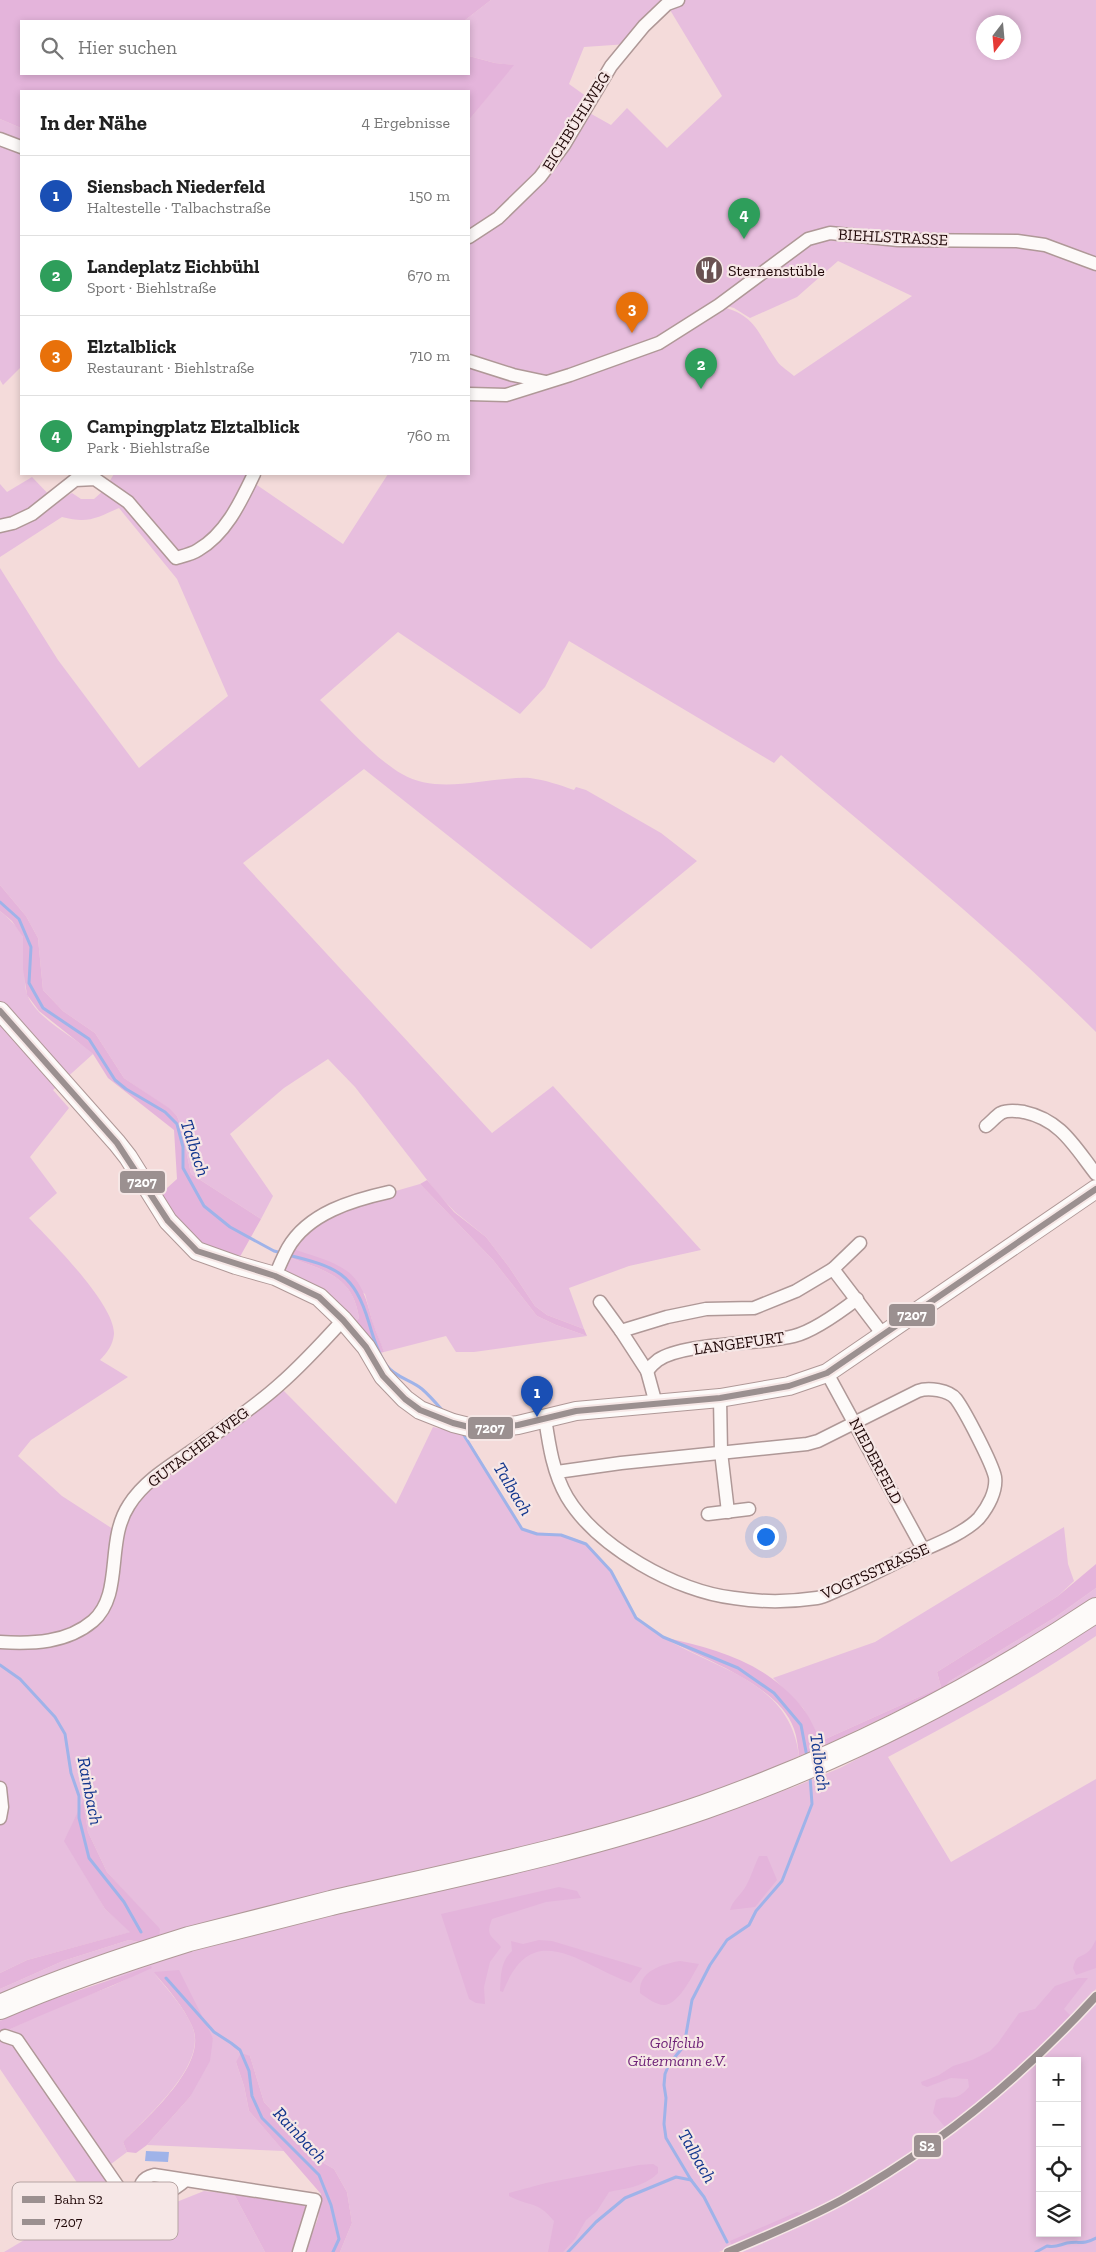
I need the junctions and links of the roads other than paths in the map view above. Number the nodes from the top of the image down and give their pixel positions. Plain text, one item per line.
1 (678, 0) edge
2 (0, 139) edge
3 (20, 146) edge
4 (470, 237) edge
5 (1096, 264) edge
6 (470, 361) edge
7 (546, 382) junction
8 (470, 394) edge
9 (254, 475) edge
10 (0, 526) edge
11 (0, 1011) edge
12 (986, 1126) dead end
13 (1096, 1174) edge
14 (1096, 1189) edge
15 (389, 1192) dead end
16 (860, 1244) dead end
17 (833, 1270) junction
18 (275, 1276) junction
19 (856, 1299) junction
20 (600, 1302) dead end
21 (343, 1320) junction
22 (621, 1331) junction
23 (884, 1336) junction
24 (647, 1371) junction
25 (827, 1373) junction
26 (720, 1398) junction
27 (656, 1404) junction
28 (545, 1418) junction
29 (854, 1423) junction
30 (721, 1452) junction
31 (557, 1472) junction
32 (749, 1509) dead end
33 (728, 1512) junction
34 (708, 1514) dead end
35 (923, 1549) junction
36 (1096, 1610) edge
37 (0, 1642) edge
38 (0, 1788) edge
39 (0, 1818) edge
40 (0, 2007) edge
41 (5, 2036) dead end
42 (186, 2180) junction
43 (114, 2182) edge
44 (142, 2182) edge
45 (178, 2186) edge
46 (299, 2252) edge

1 - 4 street, EICHBÜHLWEG
2 - 3 street
5 - 7 street, BIEHLSTRASSE
6 - 7 street
7 - 8 street, BIEHLSTRASSE
9 - 10 street
11 - 18 street
12 - 13 street
14 - 23 street
15 - 18 street
16 - 17 street, LANGEFURT
17 - 19 street
17 - 22 street, LANGEFURT
18 - 21 street
19 - 23 street
19 - 24 street, LANGEFURT
20 - 22 street
21 - 28 street
21 - 37 street, GUTACHER WEG
22 - 24 street
23 - 25 street
24 - 27 street
25 - 26 street
25 - 29 street, NIEDERFELD
26 - 27 street
26 - 30 street
27 - 28 street
28 - 31 street, VOGTSSTRASSE
29 - 30 street
29 - 35 street, NIEDERFELD
29 - 35 street, VOGTSSTRASSE
30 - 31 street
30 - 33 street
31 - 35 street, VOGTSSTRASSE
32 - 33 street
33 - 34 street
36 - 40 highway
38 - 39 street
41 - 43 street
42 - 44 street
42 - 45 street
42 - 46 street

